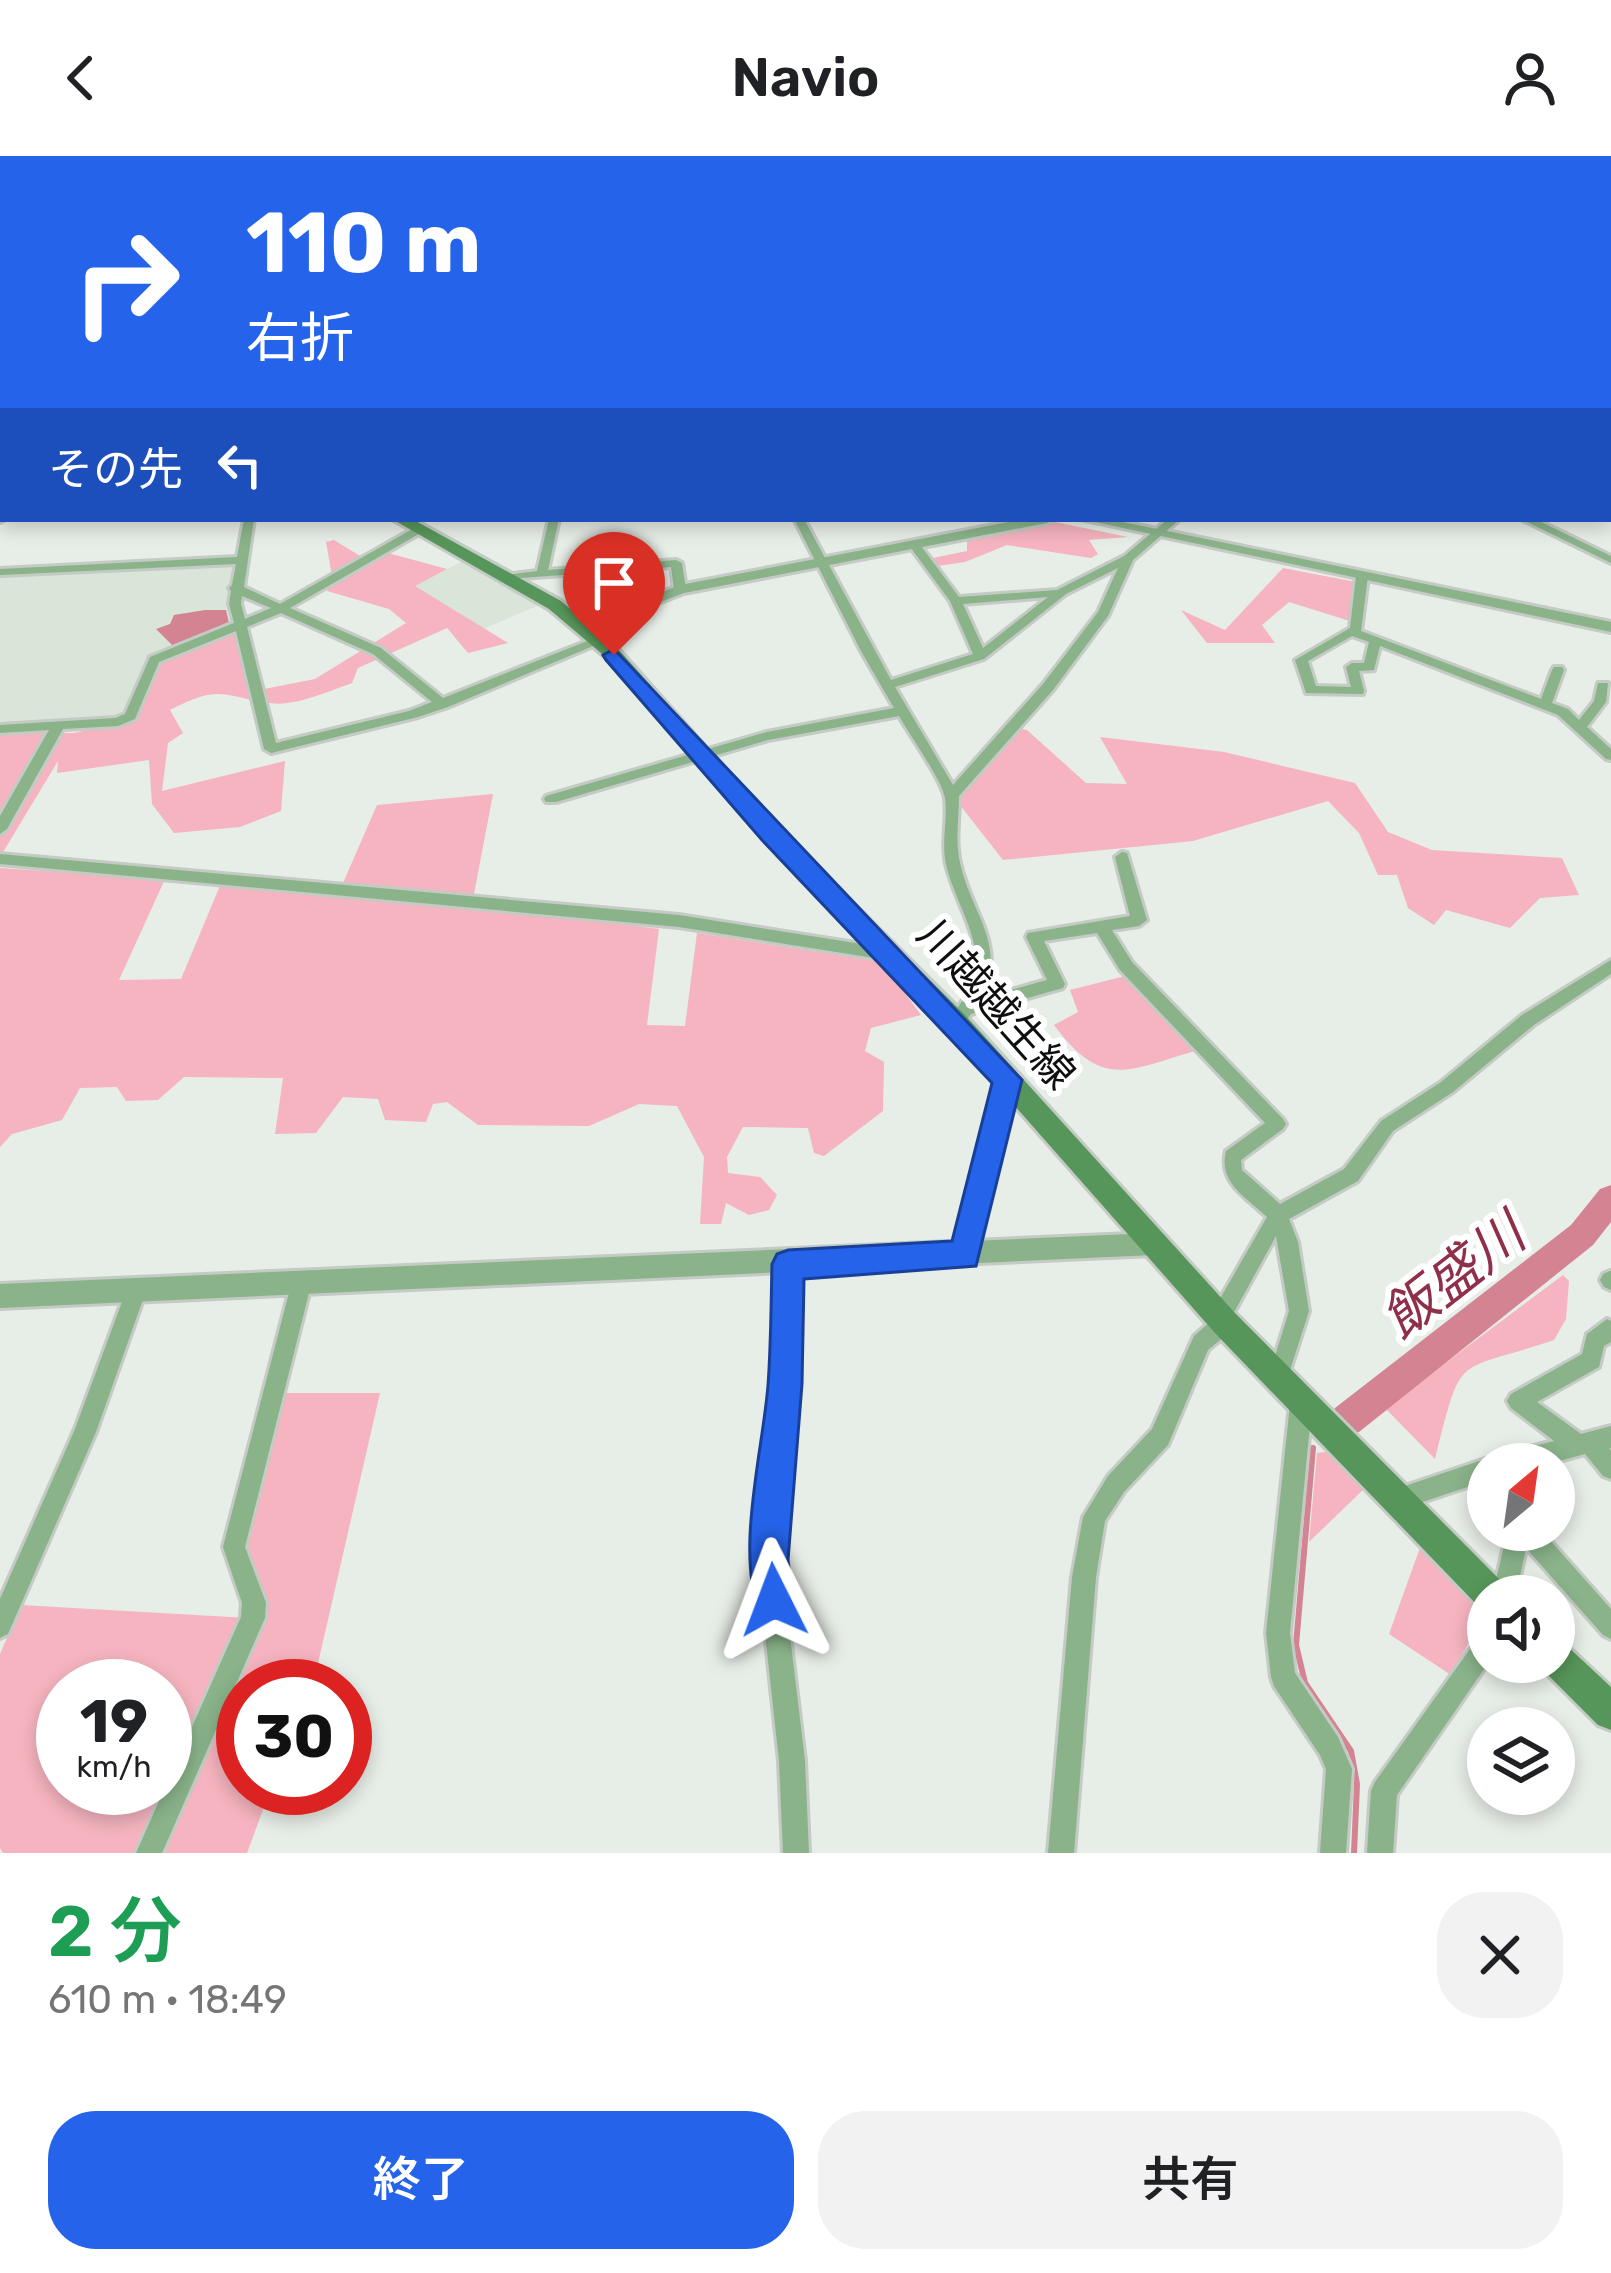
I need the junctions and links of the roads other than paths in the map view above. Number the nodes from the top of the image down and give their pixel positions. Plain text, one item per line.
1 (1470, 156) edge
2 (1550, 156) edge
3 (248, 522) edge
4 (553, 522) edge
5 (800, 522) edge
6 (1031, 522) edge
7 (1102, 522) edge
8 (1172, 522) edge
9 (1532, 522) edge
10 (415, 524) edge
11 (1159, 534) junction
12 (914, 544) junction
13 (1128, 558) junction
14 (240, 560) junction
15 (1611, 560) edge
16 (820, 561) junction
17 (0, 572) edge
18 (542, 574) junction
19 (1362, 576) junction
20 (511, 577) junction
21 (236, 588) junction
22 (680, 589) junction
23 (1062, 592) junction
24 (956, 602) junction
25 (279, 609) junction
26 (240, 624) junction
27 (583, 627) junction
28 (1611, 627) edge
29 (1355, 633) junction
30 (599, 641) junction
31 (1375, 641) junction
32 (980, 656) junction
33 (1558, 670) dead end
34 (888, 685) junction
35 (1603, 686) dead end
36 (443, 704) junction
37 (1545, 706) junction
38 (902, 711) junction
39 (1582, 725) junction
40 (58, 726) junction
41 (0, 729) edge
42 (700, 755) junction
43 (1611, 756) edge
44 (952, 795) junction
45 (551, 799) dead end
46 (0, 829) edge
47 (1122, 857) dead end
48 (0, 859) edge
49 (1101, 926) junction
50 (893, 956) junction
51 (1611, 966) edge
52 (962, 1015) junction
53 (1007, 1080) junction
54 (1278, 1215) junction
55 (1154, 1244) junction
56 (965, 1256) junction
57 (788, 1264) junction
58 (301, 1285) junction
59 (136, 1291) junction
60 (0, 1296) edge
61 (1222, 1321) junction
62 (1611, 1332) edge
63 (1278, 1380) junction
64 (1300, 1404) junction
65 (1593, 1442) edge
66 (1611, 1468) edge
67 (1467, 1481) edge
68 (1395, 1500) junction
69 (1542, 1551) edge
70 (1471, 1575) edge
71 (0, 1626) edge
72 (1611, 1627) edge
73 (1467, 1673) edge
74 (1575, 1677) edge
75 (1611, 1712) edge
76 (149, 1853) edge
77 (796, 1853) edge
78 (1061, 1853) edge
79 (1334, 1853) edge
80 (1380, 1853) edge

1 - 2 main road
3 - 14 street
4 - 18 street
5 - 16 street
6 - 12 street
7 - 11 street
8 - 11 street
9 - 15 street
10 - 20 main road, 川越越生線
10 - 25 street
11 - 13 street
11 - 19 street
12 - 16 street
12 - 24 street
13 - 23 street
13 - 44 street
14 - 17 street
14 - 21 street
16 - 22 street
16 - 34 street
18 - 20 street
18 - 22 street
19 - 28 street
19 - 29 street
20 - 27 main road, 川越越生線
21 - 25 street
21 - 26 street
22 - 27 street
23 - 24 street
23 - 32 street
24 - 32 street
25 - 26 street
25 - 36 street
26 - 36 street
26 - 40 street
27 - 30 main road, 川越越生線
29 - 31 street
29 - 31 street
30 - 36 street
30 - 42 main road, 川越越生線
31 - 37 street
32 - 34 street
33 - 37 street
34 - 38 street
35 - 39 street
37 - 39 street
38 - 42 street
38 - 44 street
39 - 43 street
40 - 41 street
40 - 46 street
42 - 45 street
42 - 50 main road, 川越越生線
44 - 52 street
47 - 49 street
48 - 50 street
49 - 52 street
49 - 54 street
50 - 52 main road, 川越越生線
51 - 54 street
52 - 53 main road, 川越越生線
53 - 55 main road, 川越越生線
53 - 56 street
54 - 61 street
54 - 63 street
55 - 56 street
55 - 61 main road, 川越越生線
56 - 57 street
57 - 58 street
57 - 77 street
58 - 59 street
58 - 76 street
59 - 60 street
59 - 71 street
61 - 63 main road, 川越越生線
61 - 78 street
62 - 65 street
63 - 64 main road, 川越越生線
64 - 68 main road, 川越越生線
64 - 79 street
65 - 66 street
67 - 68 street
68 - 70 main road, 川越越生線
69 - 72 street
73 - 80 street
74 - 75 main road

